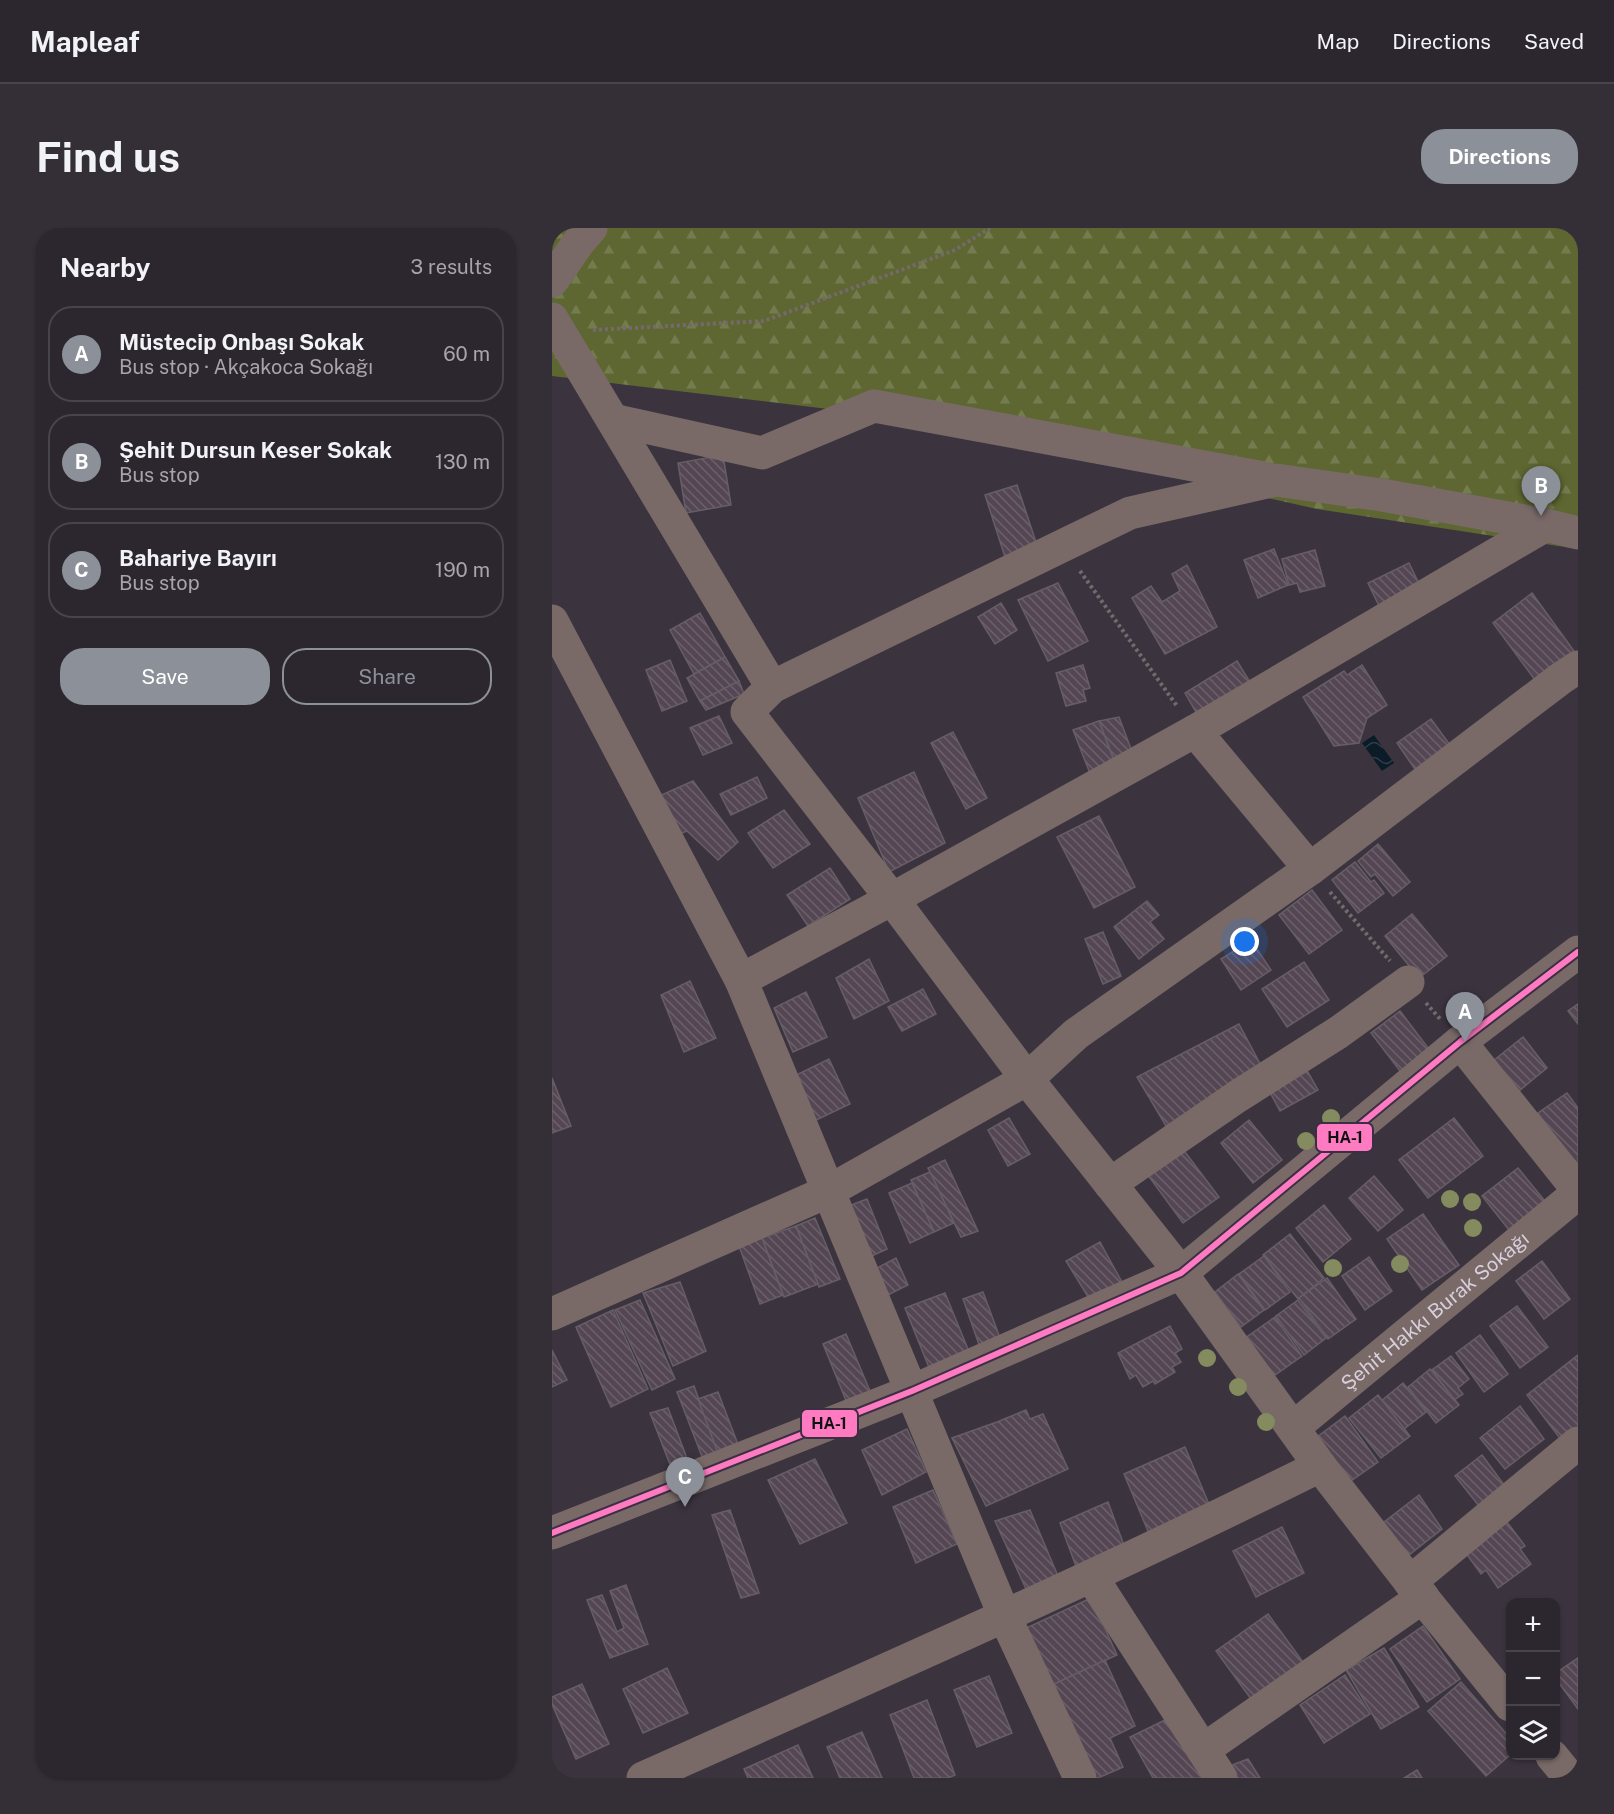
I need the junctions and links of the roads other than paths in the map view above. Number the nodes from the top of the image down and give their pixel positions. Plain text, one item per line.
1 (591, 228) edge
2 (552, 281) edge
3 (556, 326) edge
4 (613, 420) junction
5 (1276, 480) junction
6 (1546, 525) junction
7 (1578, 533) edge
8 (556, 641) edge
9 (1578, 667) edge
10 (772, 687) junction
11 (1195, 731) junction
12 (1310, 868) junction
13 (892, 899) junction
14 (1578, 952) edge
15 (741, 980) junction
16 (1408, 982) road end
17 (1460, 1042) junction
18 (1027, 1079) junction
19 (1110, 1184) junction
20 (829, 1191) junction
21 (1578, 1192) edge
22 (1181, 1273) junction
23 (552, 1314) edge
24 (912, 1390) junction
25 (1293, 1428) junction
26 (1578, 1443) edge
27 (1320, 1466) junction
28 (552, 1533) edge
29 (1091, 1576) junction
30 (1416, 1589) junction
31 (1005, 1617) junction
32 (1506, 1700) edge
33 (1203, 1750) junction
34 (1556, 1760) edge
35 (643, 1778) edge
36 (1080, 1778) edge
37 (1221, 1778) edge
38 (1570, 1778) edge

1 - 2 street
3 - 4 street
4 - 5 street
4 - 10 street
5 - 6 street
5 - 10 street
6 - 7 street
6 - 11 street
8 - 15 street
9 - 12 street
10 - 13 street
11 - 12 street
11 - 13 street
12 - 18 street
13 - 15 street
13 - 18 street
14 - 17 street
15 - 20 street
16 - 19 street
17 - 21 street
17 - 22 street
18 - 19 street
18 - 20 street
19 - 22 street
20 - 23 street
20 - 24 street
21 - 25 street, Şehit Hakkı Burak Sokağı
22 - 24 street
22 - 25 street
24 - 28 street
24 - 31 street
25 - 27 street
26 - 30 street
27 - 29 street
27 - 30 street
29 - 31 street
29 - 33 street
30 - 32 street
30 - 33 street
31 - 35 street
31 - 36 street
33 - 37 street
34 - 38 street

